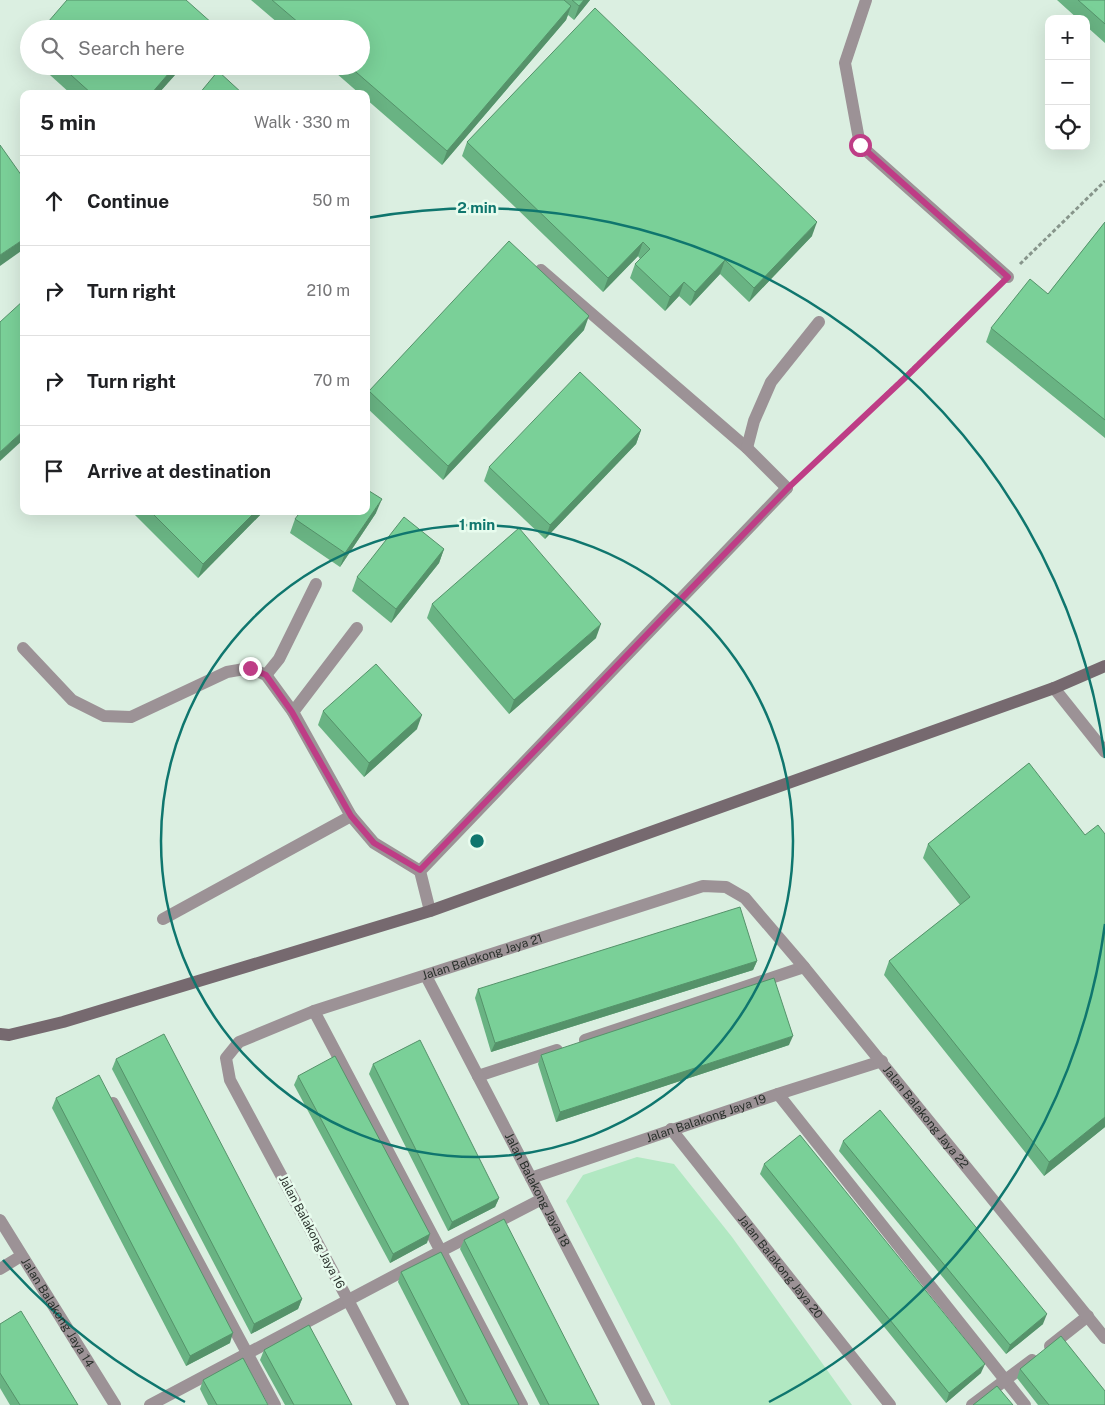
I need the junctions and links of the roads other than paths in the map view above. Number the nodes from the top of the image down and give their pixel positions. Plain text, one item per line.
1 (866, 0) edge
2 (541, 270) edge
3 (1008, 277) road end
4 (819, 322) dead end
5 (747, 448) junction
6 (316, 584) dead end
7 (356, 628) dead end
8 (22, 648) dead end
9 (1105, 666) edge
10 (266, 675) junction
11 (1054, 688) junction
12 (292, 712) junction
13 (1105, 752) edge
14 (351, 816) junction
15 (420, 870) junction
16 (745, 898) joint
17 (430, 911) junction
18 (163, 919) dead end
19 (804, 967) junction
20 (426, 976) junction
21 (314, 1011) junction
22 (0, 1034) edge
23 (226, 1058) joint
24 (882, 1062) junction
25 (478, 1076) junction
26 (106, 1091) edge
27 (778, 1094) junction
28 (672, 1129) junction
29 (531, 1178) junction
30 (542, 1199) junction
31 (0, 1220) edge
32 (441, 1251) junction
33 (21, 1256) junction
34 (0, 1269) edge
35 (348, 1300) junction
36 (1088, 1316) junction
37 (1105, 1338) edge
38 (248, 1353) junction
39 (1006, 1381) junction
40 (115, 1405) edge
41 (150, 1405) edge
42 (275, 1405) edge
43 (402, 1405) edge
44 (522, 1405) edge
45 (648, 1405) edge
46 (890, 1405) edge
47 (972, 1405) edge
48 (1025, 1405) edge

1 - 3 street
2 - 5 street
4 - 5 street
5 - 15 street
6 - 10 street
7 - 12 street
8 - 10 street
9 - 11 street
10 - 12 street
11 - 13 street
11 - 17 street
12 - 14 street
14 - 15 street
14 - 18 street
15 - 17 street
16 - 19 street, Jalan Balakong Jaya 22
16 - 20 street, Jalan Balakong Jaya 21
17 - 22 street
19 - 24 street, Jalan Balakong Jaya 22
19 - 25 street
20 - 21 street, Jalan Balakong Jaya 21
20 - 25 street, Jalan Balakong Jaya 18
21 - 23 street, Jalan Balakong Jaya 21
21 - 32 street
23 - 35 street, Jalan Balakong Jaya 16
24 - 27 street, Jalan Balakong Jaya 19
24 - 36 street, Jalan Balakong Jaya 22
25 - 29 street, Jalan Balakong Jaya 18
26 - 38 street
27 - 28 street, Jalan Balakong Jaya 19
27 - 39 street
28 - 29 street, Jalan Balakong Jaya 19
28 - 46 street, Jalan Balakong Jaya 20
29 - 30 street, Jalan Balakong Jaya 18
30 - 32 street
30 - 45 street, Jalan Balakong Jaya 18
31 - 33 street, Jalan Balakong Jaya 14
32 - 35 street
32 - 44 street
33 - 34 street
33 - 40 street, Jalan Balakong Jaya 14
35 - 38 street
35 - 43 street, Jalan Balakong Jaya 16
36 - 37 street, Jalan Balakong Jaya 22
36 - 39 street
38 - 41 street
38 - 42 street
39 - 47 street
39 - 48 street

